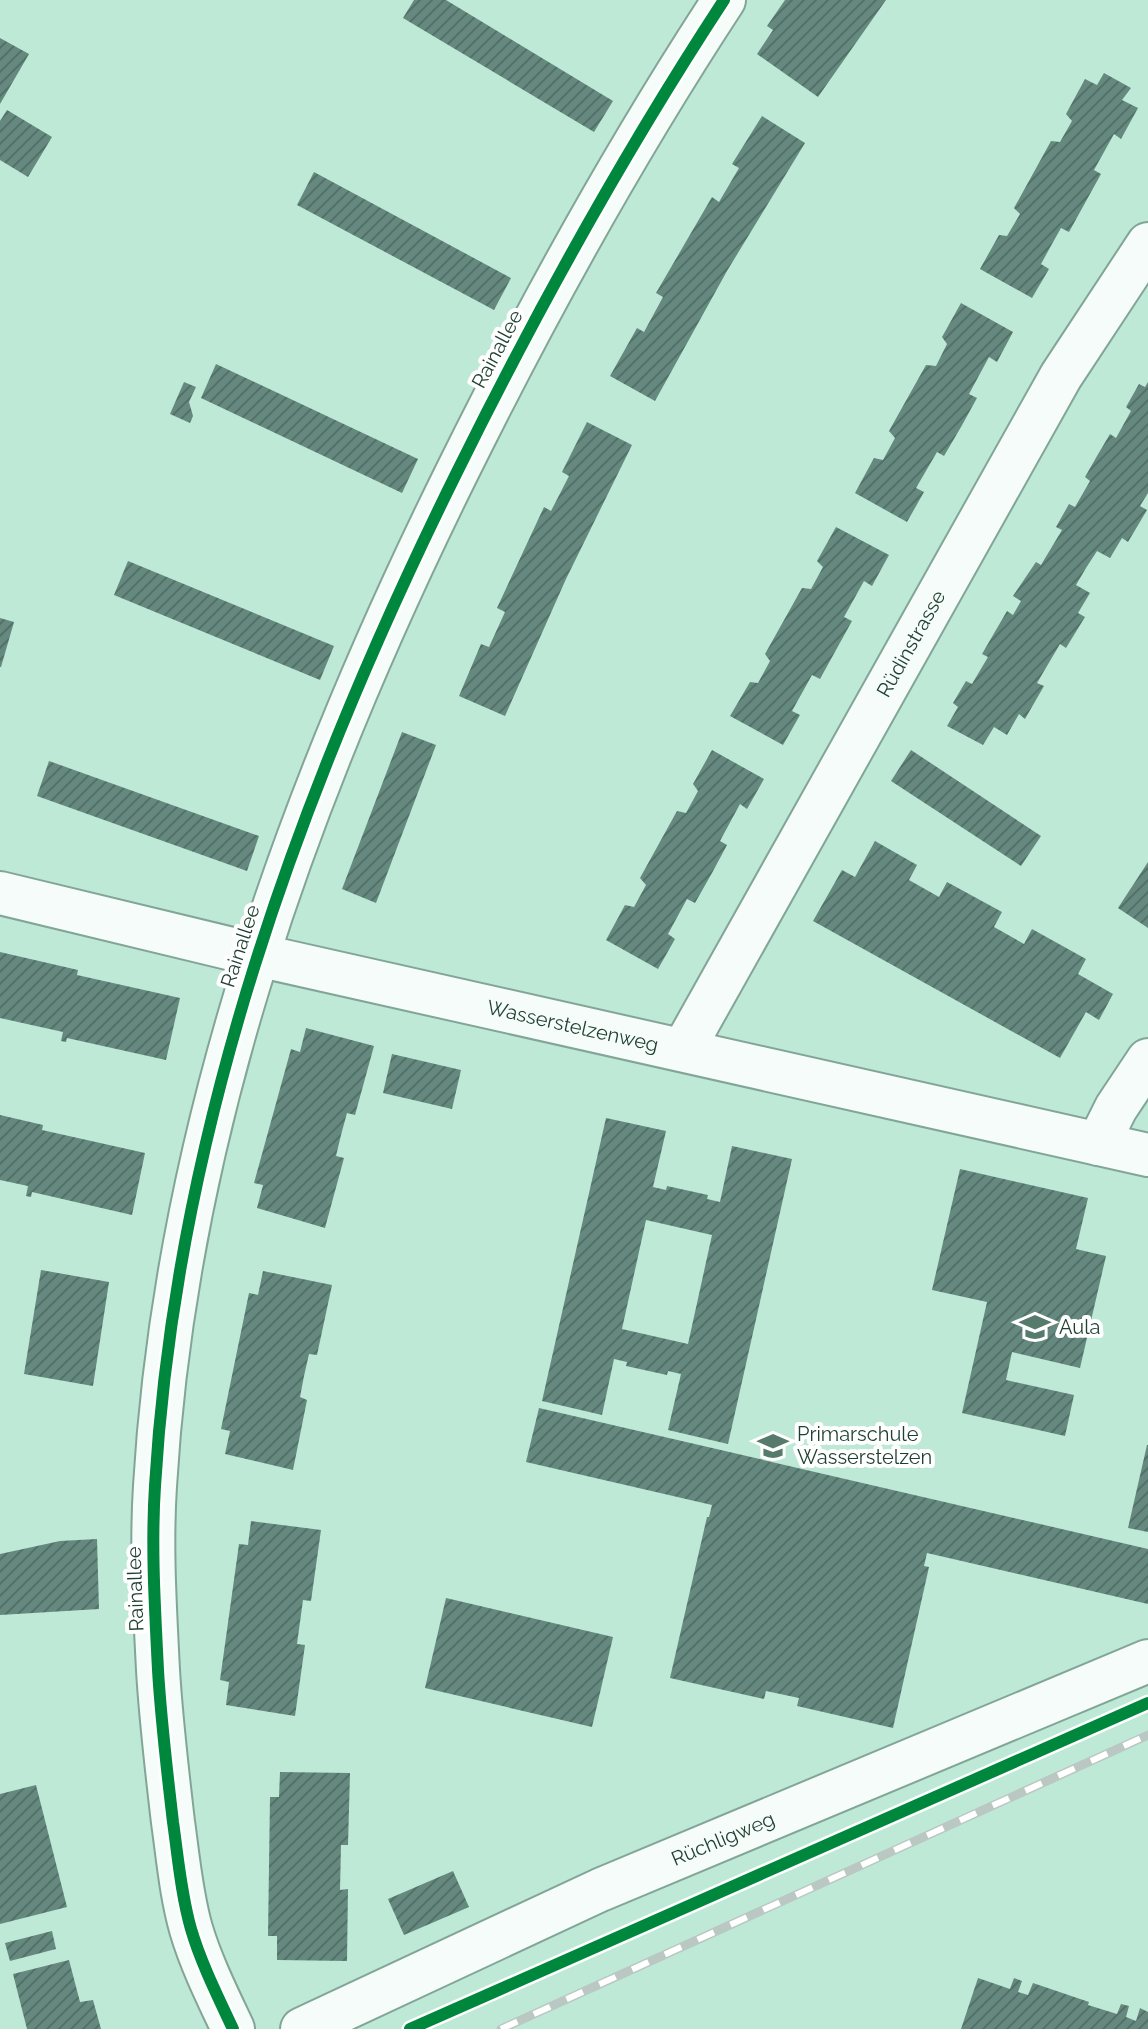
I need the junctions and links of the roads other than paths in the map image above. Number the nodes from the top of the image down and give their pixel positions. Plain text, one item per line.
1 (724, 0) edge
2 (1148, 244) edge
3 (0, 893) edge
4 (257, 955) junction
5 (683, 1050) junction
6 (1148, 1060) edge
7 (1098, 1144) junction
8 (1148, 1155) edge
9 (1148, 1661) edge
10 (226, 2013) edge
11 (302, 2029) edge

1 - 4 street, Rainallee
2 - 5 street, Rüdinstrasse
3 - 4 street, Wasserstelzenweg
4 - 5 street, Wasserstelzenweg
4 - 10 street, Rainallee
5 - 7 street, Wasserstelzenweg
6 - 7 street
7 - 8 street, Wasserstelzenweg
9 - 11 street, Rüchligweg

